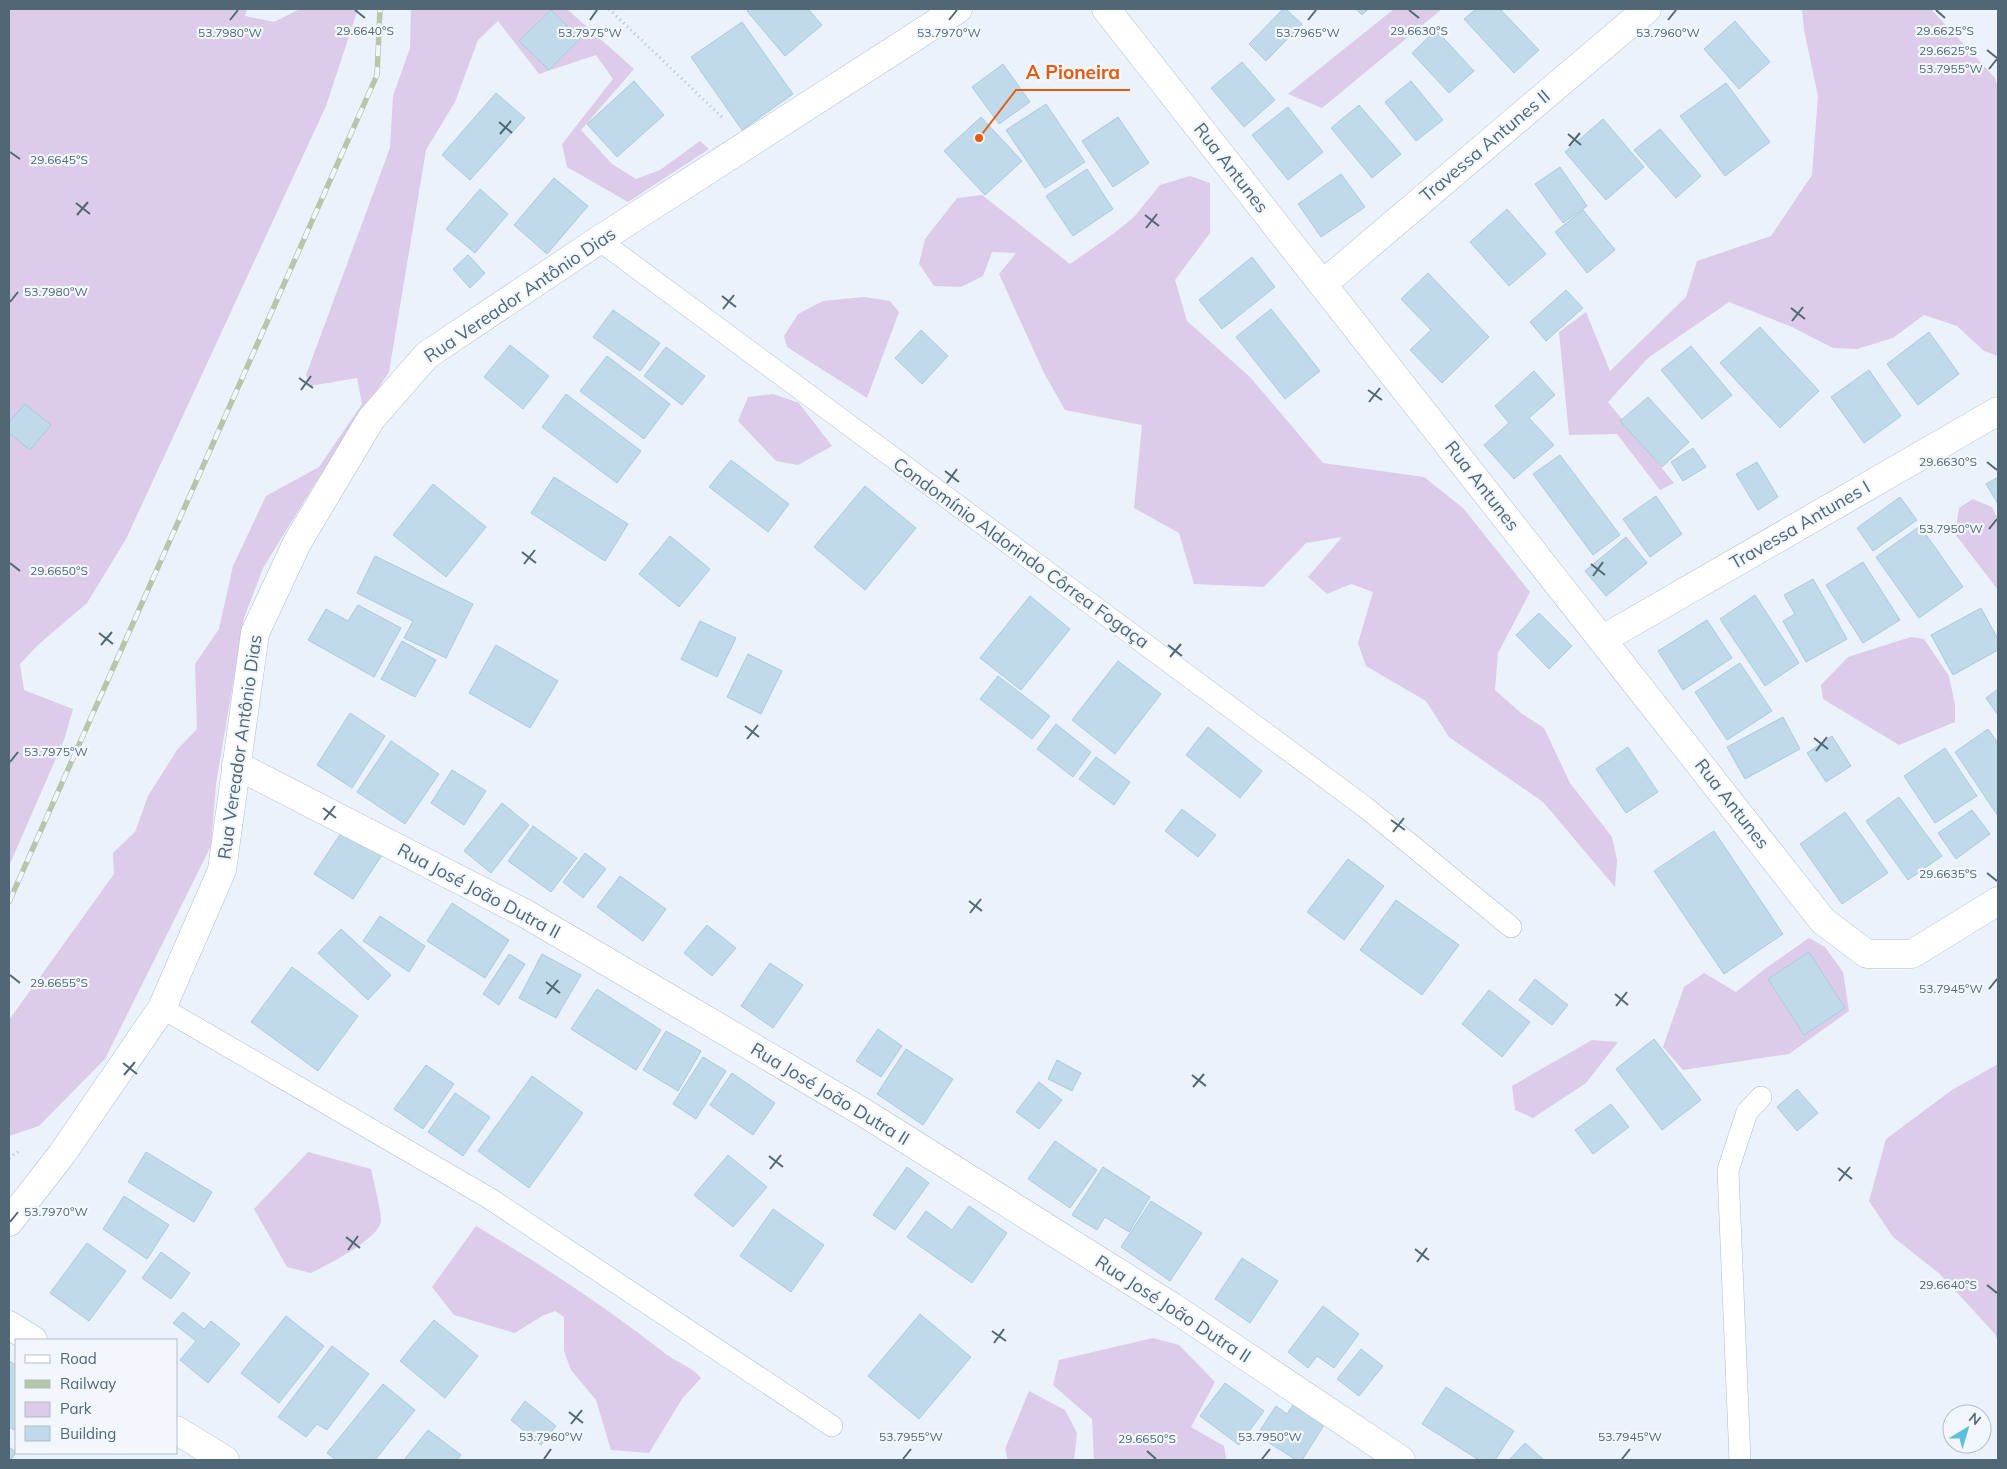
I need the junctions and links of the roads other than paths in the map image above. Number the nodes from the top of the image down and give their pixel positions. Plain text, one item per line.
1 (958, 9) edge
2 (1106, 9) edge
3 (1647, 9) edge
4 (599, 240) junction
5 (1324, 284) junction
6 (1998, 411) edge
7 (1603, 639) junction
8 (236, 765) junction
9 (1998, 901) edge
10 (1511, 927) dead end
11 (162, 1008) junction
12 (1761, 1097) dead end
13 (9, 1222) edge
14 (9, 1325) edge
15 (31, 1339) edge
16 (832, 1426) dead end
17 (178, 1431) edge
18 (225, 1460) edge
19 (1401, 1460) edge
20 (1740, 1460) edge

1 - 4 street, Rua Vereador Antônio Dias
2 - 5 street, Rua Antunes
3 - 5 street, Travessa Antunes II
4 - 8 street, Rua Vereador Antônio Dias
4 - 10 lane, Condomínio Aldorindo Côrrea Fogaça
5 - 7 street, Rua Antunes
6 - 7 street, Travessa Antunes I
7 - 9 street, Rua Antunes
8 - 11 street, Rua Vereador Antônio Dias
8 - 19 street, Rua José João Dutra II
11 - 13 street, Rua Vereador Antônio Dias
11 - 16 lane
12 - 20 lane
14 - 15 street
17 - 18 street

